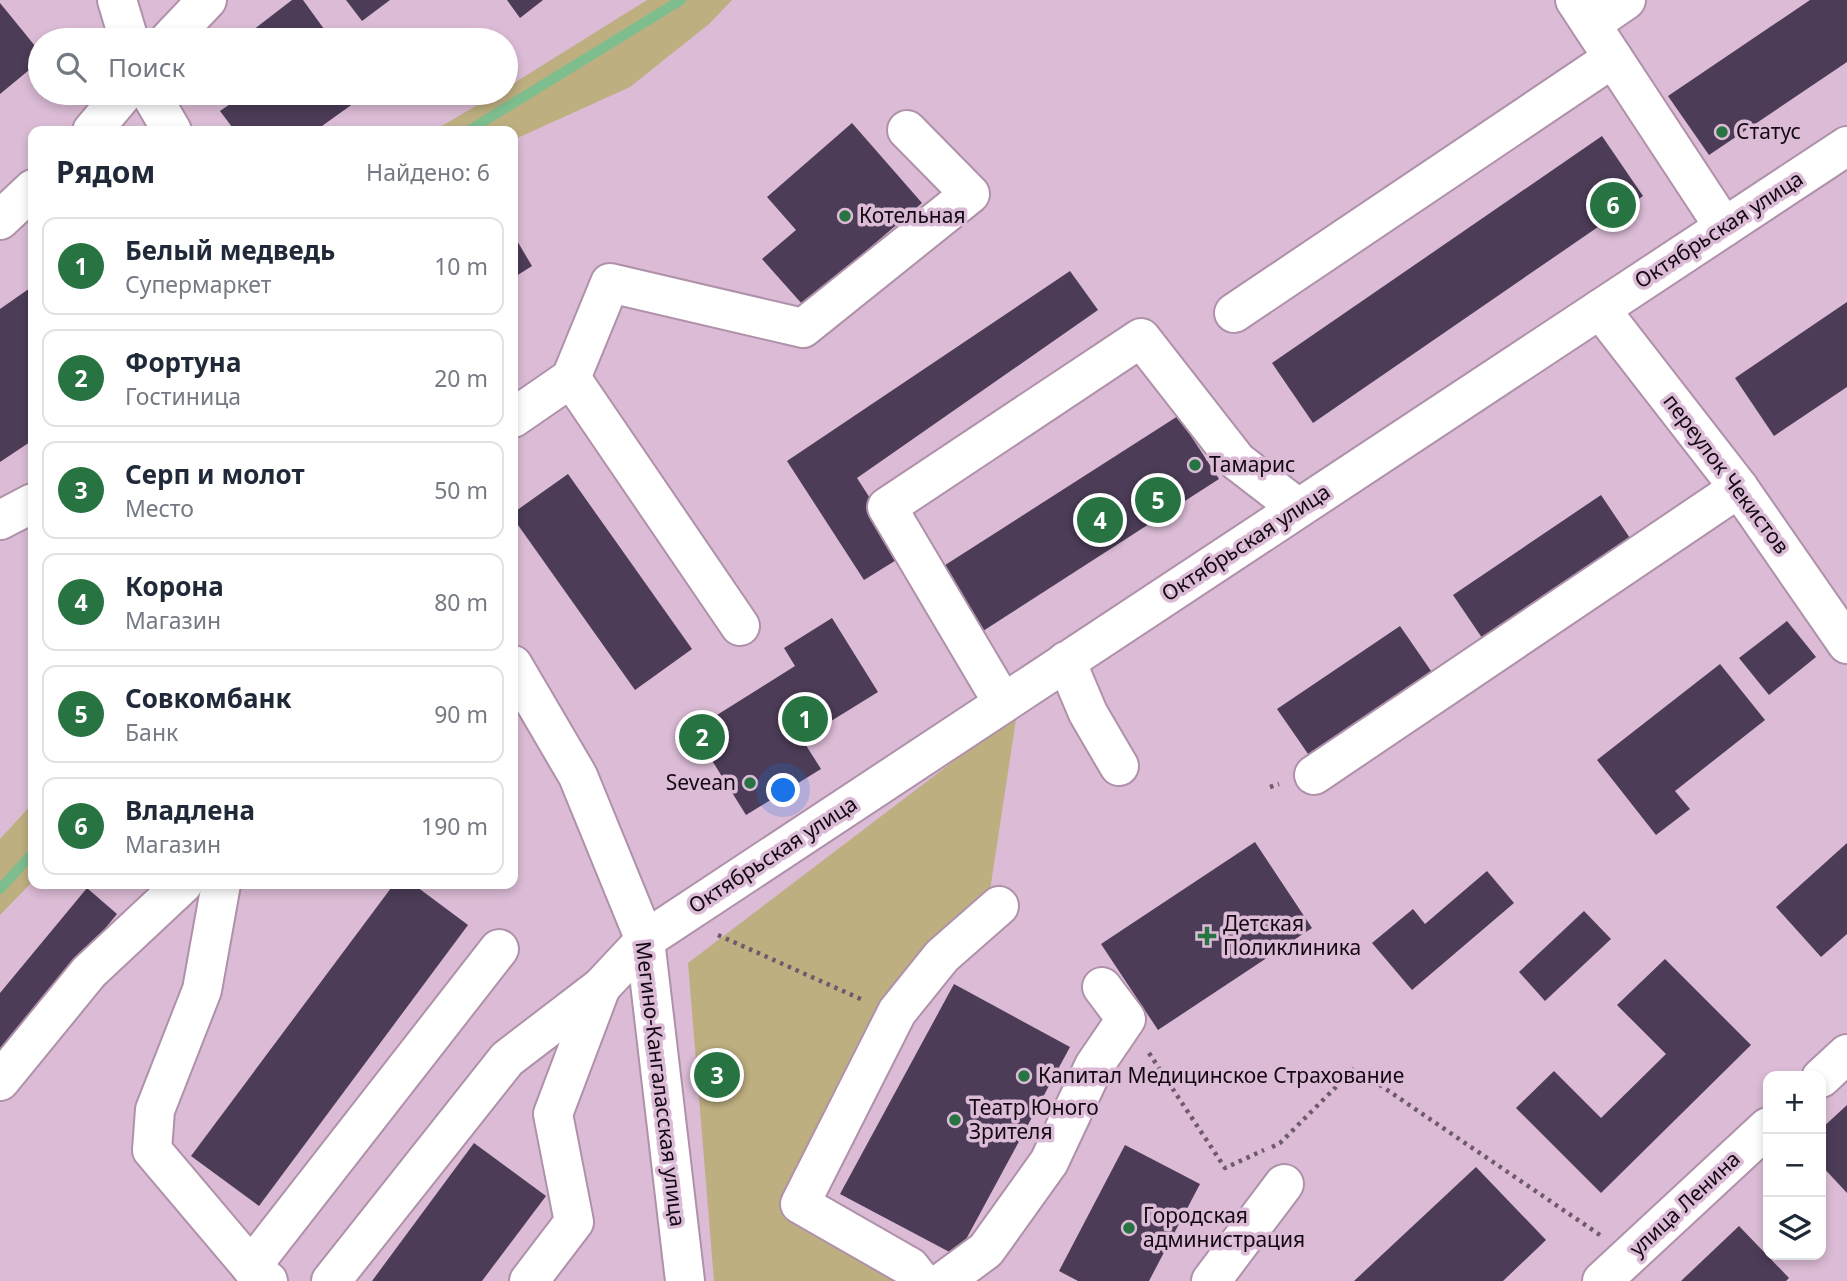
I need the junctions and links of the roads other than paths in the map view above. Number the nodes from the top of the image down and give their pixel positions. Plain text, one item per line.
1 (117, 0) edge
2 (207, 0) edge
3 (1626, 0) edge
4 (1583, 12) edge
5 (125, 28) edge
6 (180, 28) edge
7 (1613, 58) junction
8 (114, 105) edge
9 (157, 105) edge
10 (96, 126) edge
11 (169, 126) edge
12 (907, 130) dead end
13 (1847, 146) edge
14 (1724, 227) junction
15 (1600, 309) junction
16 (1234, 313) dead end
17 (571, 378) junction
18 (518, 415) edge
19 (1740, 488) junction
20 (28, 506) edge
21 (1298, 508) junction
22 (0, 520) edge
23 (740, 626) dead end
24 (1847, 643) edge
25 (1066, 661) junction
26 (518, 674) edge
27 (1003, 703) junction
28 (1119, 766) dead end
29 (1314, 775) dead end
30 (178, 889) edge
31 (220, 889) edge
32 (999, 906) dead end
33 (645, 940) junction
34 (499, 949) dead end
35 (601, 987) junction
36 (1102, 987) dead end
37 (1847, 1054) edge
38 (1826, 1074) edge
39 (0, 1081) edge
40 (1763, 1132) edge
41 (1284, 1184) dead end
42 (259, 1274) edge
43 (331, 1281) edge
44 (529, 1281) edge
45 (685, 1281) edge
46 (921, 1281) edge
47 (944, 1281) edge
48 (1211, 1281) edge
49 (1602, 1281) edge

1 - 5 main road
2 - 6 main road
3 - 4 main road
4 - 7 main road
7 - 14 main road
7 - 16 main road
8 - 10 main road
9 - 11 main road
12 - 17 main road
13 - 14 main road, Октябрьская улица
14 - 15 main road, Октябрьская улица
15 - 19 main road, переулок Чекистов
15 - 21 main road, Октябрьская улица
17 - 18 main road
17 - 23 main road
19 - 24 main road, переулок Чекистов
19 - 29 main road
20 - 22 main road
21 - 25 main road, Октябрьская улица
21 - 27 main road
25 - 27 main road, Октябрьская улица
25 - 28 main road
26 - 33 main road, Мегино-Кангаласская улица
27 - 33 main road, Октябрьская улица
30 - 39 main road
31 - 42 main road
32 - 46 main road
33 - 35 main road, Октябрьская улица
33 - 45 main road, Мегино-Кангаласская улица
34 - 42 main road
35 - 43 main road
35 - 44 main road
36 - 47 main road
37 - 38 main road
40 - 49 main road, улица Ленина
41 - 48 main road

